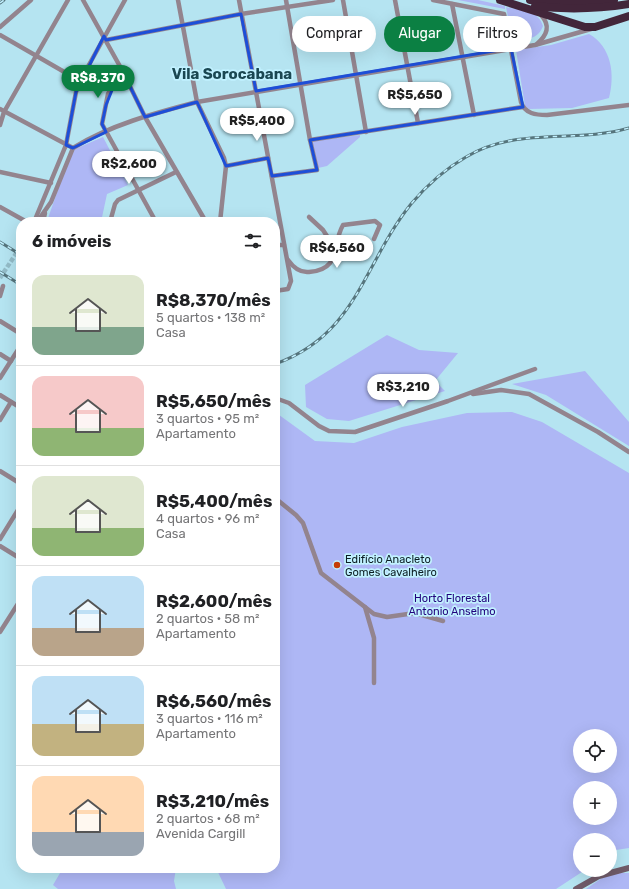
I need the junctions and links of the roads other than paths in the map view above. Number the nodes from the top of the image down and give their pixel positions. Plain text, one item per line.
1 (31, 0) edge
2 (68, 0) edge
3 (83, 0) edge
4 (125, 0) edge
5 (178, 0) edge
6 (239, 0) edge
7 (286, 0) edge
8 (333, 0) edge
9 (343, 0) edge
10 (395, 0) edge
11 (433, 0) edge
12 (501, 0) edge
13 (530, 0) edge
14 (614, 0) edge
15 (452, 4) junction
16 (629, 4) edge
17 (288, 7) junction
18 (538, 11) junction
19 (241, 14) junction
20 (504, 16) edge
21 (629, 16) edge
22 (183, 26) junction
23 (0, 27) edge
24 (595, 27) junction
25 (0, 35) edge
26 (105, 38) junction
27 (532, 45) edge
28 (535, 45) junction
29 (490, 52) edge
30 (512, 52) edge
31 (36, 55) junction
32 (463, 57) junction
33 (407, 66) junction
34 (122, 70) junction
35 (356, 75) junction
36 (80, 81) junction
37 (300, 84) junction
38 (256, 91) junction
39 (197, 102) junction
40 (629, 105) edge
41 (523, 108) junction
42 (2, 110) edge
43 (474, 115) junction
44 (145, 117) junction
45 (418, 124) junction
46 (0, 125) edge
47 (106, 132) junction
48 (366, 132) junction
49 (310, 140) junction
50 (66, 145) junction
51 (73, 148) junction
52 (268, 158) junction
53 (226, 166) junction
54 (0, 172) edge
55 (176, 172) junction
56 (272, 176) junction
57 (51, 183) junction
58 (139, 189) junction
59 (0, 207) edge
60 (46, 211) junction
61 (18, 217) edge
62 (36, 217) edge
63 (41, 217) edge
64 (44, 217) edge
65 (111, 217) edge
66 (153, 217) edge
67 (203, 217) edge
68 (221, 217) edge
69 (279, 217) edge
70 (309, 217) dead end
71 (280, 222) edge
72 (374, 239) dead end
73 (280, 245) edge
74 (284, 245) junction
75 (336, 250) junction
76 (287, 259) junction
77 (0, 289) edge
78 (280, 290) edge
79 (0, 296) edge
80 (0, 321) edge
81 (16, 331) edge
82 (16, 353) edge
83 (0, 354) edge
84 (11, 361) junction
85 (535, 369) dead end
86 (0, 378) edge
87 (0, 395) edge
88 (280, 400) edge
89 (448, 401) junction
90 (11, 402) junction
91 (16, 405) edge
92 (0, 420) edge
93 (629, 452) edge
94 (0, 471) edge
95 (16, 481) edge
96 (280, 502) edge
97 (16, 513) edge
98 (0, 539) edge
99 (0, 546) edge
100 (16, 556) edge
101 (16, 606) edge
102 (365, 607) junction
103 (443, 621) dead end
104 (2, 624) edge
105 (0, 632) edge
106 (374, 682) dead end
107 (628, 869) edge
108 (576, 889) edge

1 - 23 street
2 - 31 street
3 - 26 street
4 - 26 street
5 - 22 street
6 - 19 street
7 - 17 street
8 - 17 street
9 - 35 street
10 - 33 street
11 - 15 street
12 - 16 highway
12 - 18 highway
13 - 14 highway
15 - 20 street
15 - 32 street
17 - 19 street
17 - 37 street
18 - 24 highway
18 - 28 street
19 - 22 street
19 - 38 street
21 - 24 highway
22 - 26 street
22 - 39 street
24 - 28 street
25 - 31 street
26 - 34 street
26 - 36 street
27 - 28 street
29 - 32 street
30 - 41 street
31 - 36 street
31 - 42 street
32 - 33 street
32 - 43 street
33 - 35 street
33 - 45 street
34 - 44 street
34 - 47 street
35 - 37 street
35 - 48 street
36 - 50 street
37 - 38 street
37 - 49 street
38 - 39 street
38 - 52 street
39 - 44 street
39 - 53 street
40 - 41 street
41 - 43 street
42 - 46 street
42 - 50 street
43 - 45 street
44 - 47 street
44 - 55 street
45 - 48 street
47 - 51 street
47 - 58 street
48 - 49 street
49 - 56 street
50 - 51 street
50 - 57 street
51 - 60 street
52 - 53 street
52 - 56 street
53 - 68 street
54 - 57 street
55 - 58 street
55 - 67 street
56 - 69 street
57 - 62 street
58 - 65 street
58 - 66 street
59 - 61 street
60 - 63 street
60 - 64 street
70 - 75 street
71 - 74 street
72 - 75 street
73 - 74 street
74 - 76 street
75 - 76 street
76 - 78 street
77 - 79 street
80 - 81 street
82 - 84 street
83 - 84 street
84 - 86 street
85 - 89 street
87 - 90 street
88 - 89 street
89 - 93 street
90 - 91 street
90 - 92 street
94 - 95 street
96 - 102 street
97 - 98 street
99 - 100 street
101 - 104 street
102 - 103 street
102 - 106 street
104 - 105 street
107 - 108 street

